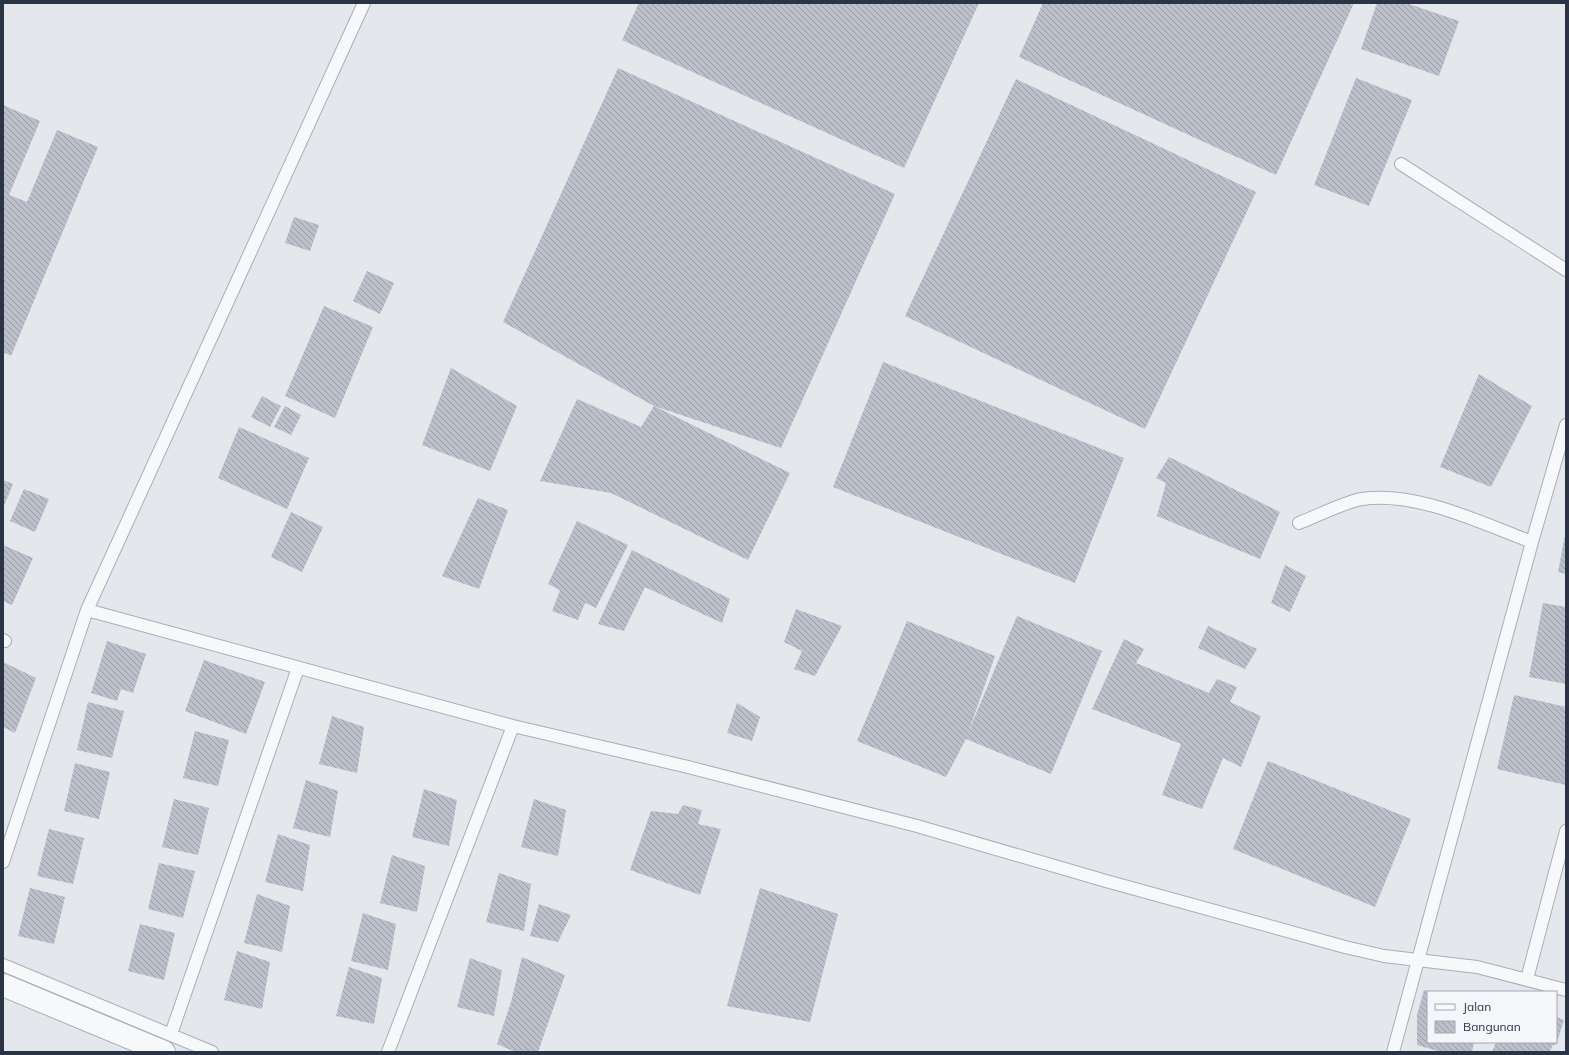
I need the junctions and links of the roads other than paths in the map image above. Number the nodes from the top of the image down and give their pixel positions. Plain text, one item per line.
1 (364, 3) edge
2 (1401, 164) dead end
3 (1566, 270) edge
4 (1566, 425) edge
5 (1299, 523) dead end
6 (1532, 542) junction
7 (87, 610) junction
8 (298, 668) junction
9 (513, 726) junction
10 (1566, 830) edge
11 (3, 862) edge
12 (1418, 959) junction
13 (3, 965) edge
14 (1527, 979) junction
15 (3, 985) edge
16 (1566, 990) edge
17 (167, 1043) edge
18 (212, 1052) edge
19 (388, 1052) edge
20 (1393, 1052) edge

1 - 7 lane
2 - 3 lane
4 - 6 lane
5 - 6 lane
6 - 12 lane
7 - 8 lane
7 - 11 lane
8 - 9 lane
8 - 17 lane
9 - 12 lane
9 - 19 lane
10 - 14 lane
12 - 14 lane
12 - 20 lane
13 - 17 lane
14 - 16 lane
15 - 17 street
17 - 18 lane

